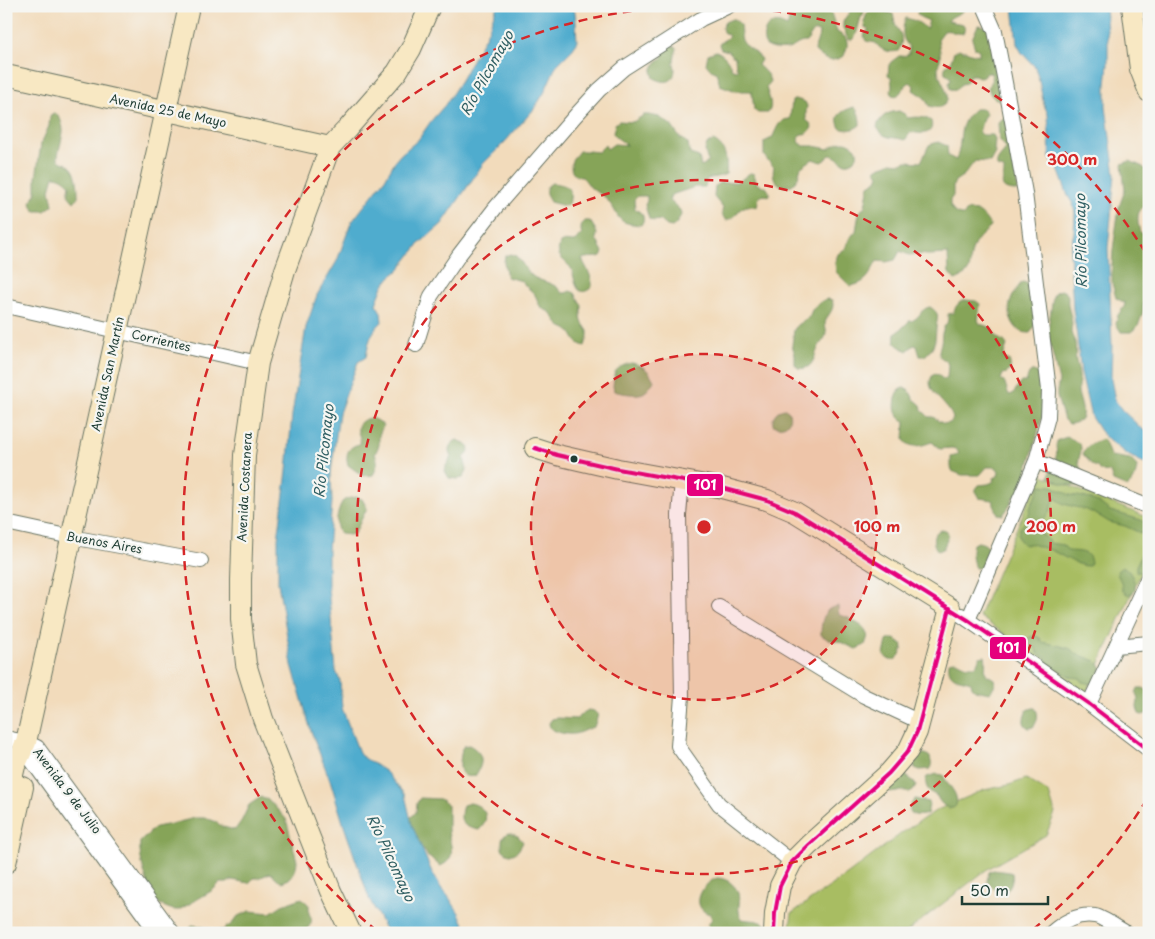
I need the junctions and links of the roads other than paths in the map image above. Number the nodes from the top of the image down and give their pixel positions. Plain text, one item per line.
1 (189, 6) edge
2 (430, 6) edge
3 (729, 6) edge
4 (984, 6) edge
5 (1132, 6) edge
6 (6, 75) edge
7 (1149, 92) edge
8 (166, 110) junction
9 (330, 146) junction
10 (6, 306) edge
11 (117, 331) junction
12 (416, 345) dead end
13 (258, 362) junction
14 (535, 448) dead end
15 (1036, 461) junction
16 (682, 481) junction
17 (1149, 507) edge
18 (6, 523) edge
19 (72, 538) junction
20 (202, 561) dead end
21 (1149, 575) edge
22 (720, 607) dead end
23 (950, 608) junction
24 (968, 620) junction
25 (1149, 643) edge
26 (1116, 646) junction
27 (1089, 704) junction
28 (920, 722) junction
29 (6, 738) edge
30 (26, 742) junction
31 (1149, 750) edge
32 (6, 805) edge
33 (792, 862) junction
34 (6, 863) edge
35 (157, 933) edge
36 (173, 933) edge
37 (351, 933) edge
38 (774, 933) edge
39 (1051, 933) edge
40 (1127, 933) edge

1 - 8 street, Avenida San Martín
2 - 9 street, Avenida Costanera
3 - 12 street
4 - 15 street
5 - 7 street
6 - 8 street, Avenida 25 de Mayo
8 - 9 street, Avenida 25 de Mayo
8 - 11 street, Avenida San Martín
9 - 13 street, Avenida Costanera
10 - 11 street, Corrientes
11 - 13 street, Corrientes
11 - 19 street, Avenida San Martín
13 - 37 street, Avenida Costanera
14 - 16 street
15 - 17 street
15 - 24 street
16 - 23 street
16 - 33 street
18 - 19 street, Buenos Aires
19 - 20 street, Buenos Aires
19 - 30 street, Avenida San Martín
21 - 26 street
22 - 28 street
23 - 24 street
23 - 28 street
24 - 27 street
25 - 26 street
26 - 27 street
27 - 31 street
28 - 33 street
29 - 30 street
30 - 32 street, Avenida San Martín
30 - 34 street, Avenida San Martín
30 - 35 street, Avenida 9 de Julio
30 - 36 street, Avenida 9 de Julio
33 - 38 street
39 - 40 street

